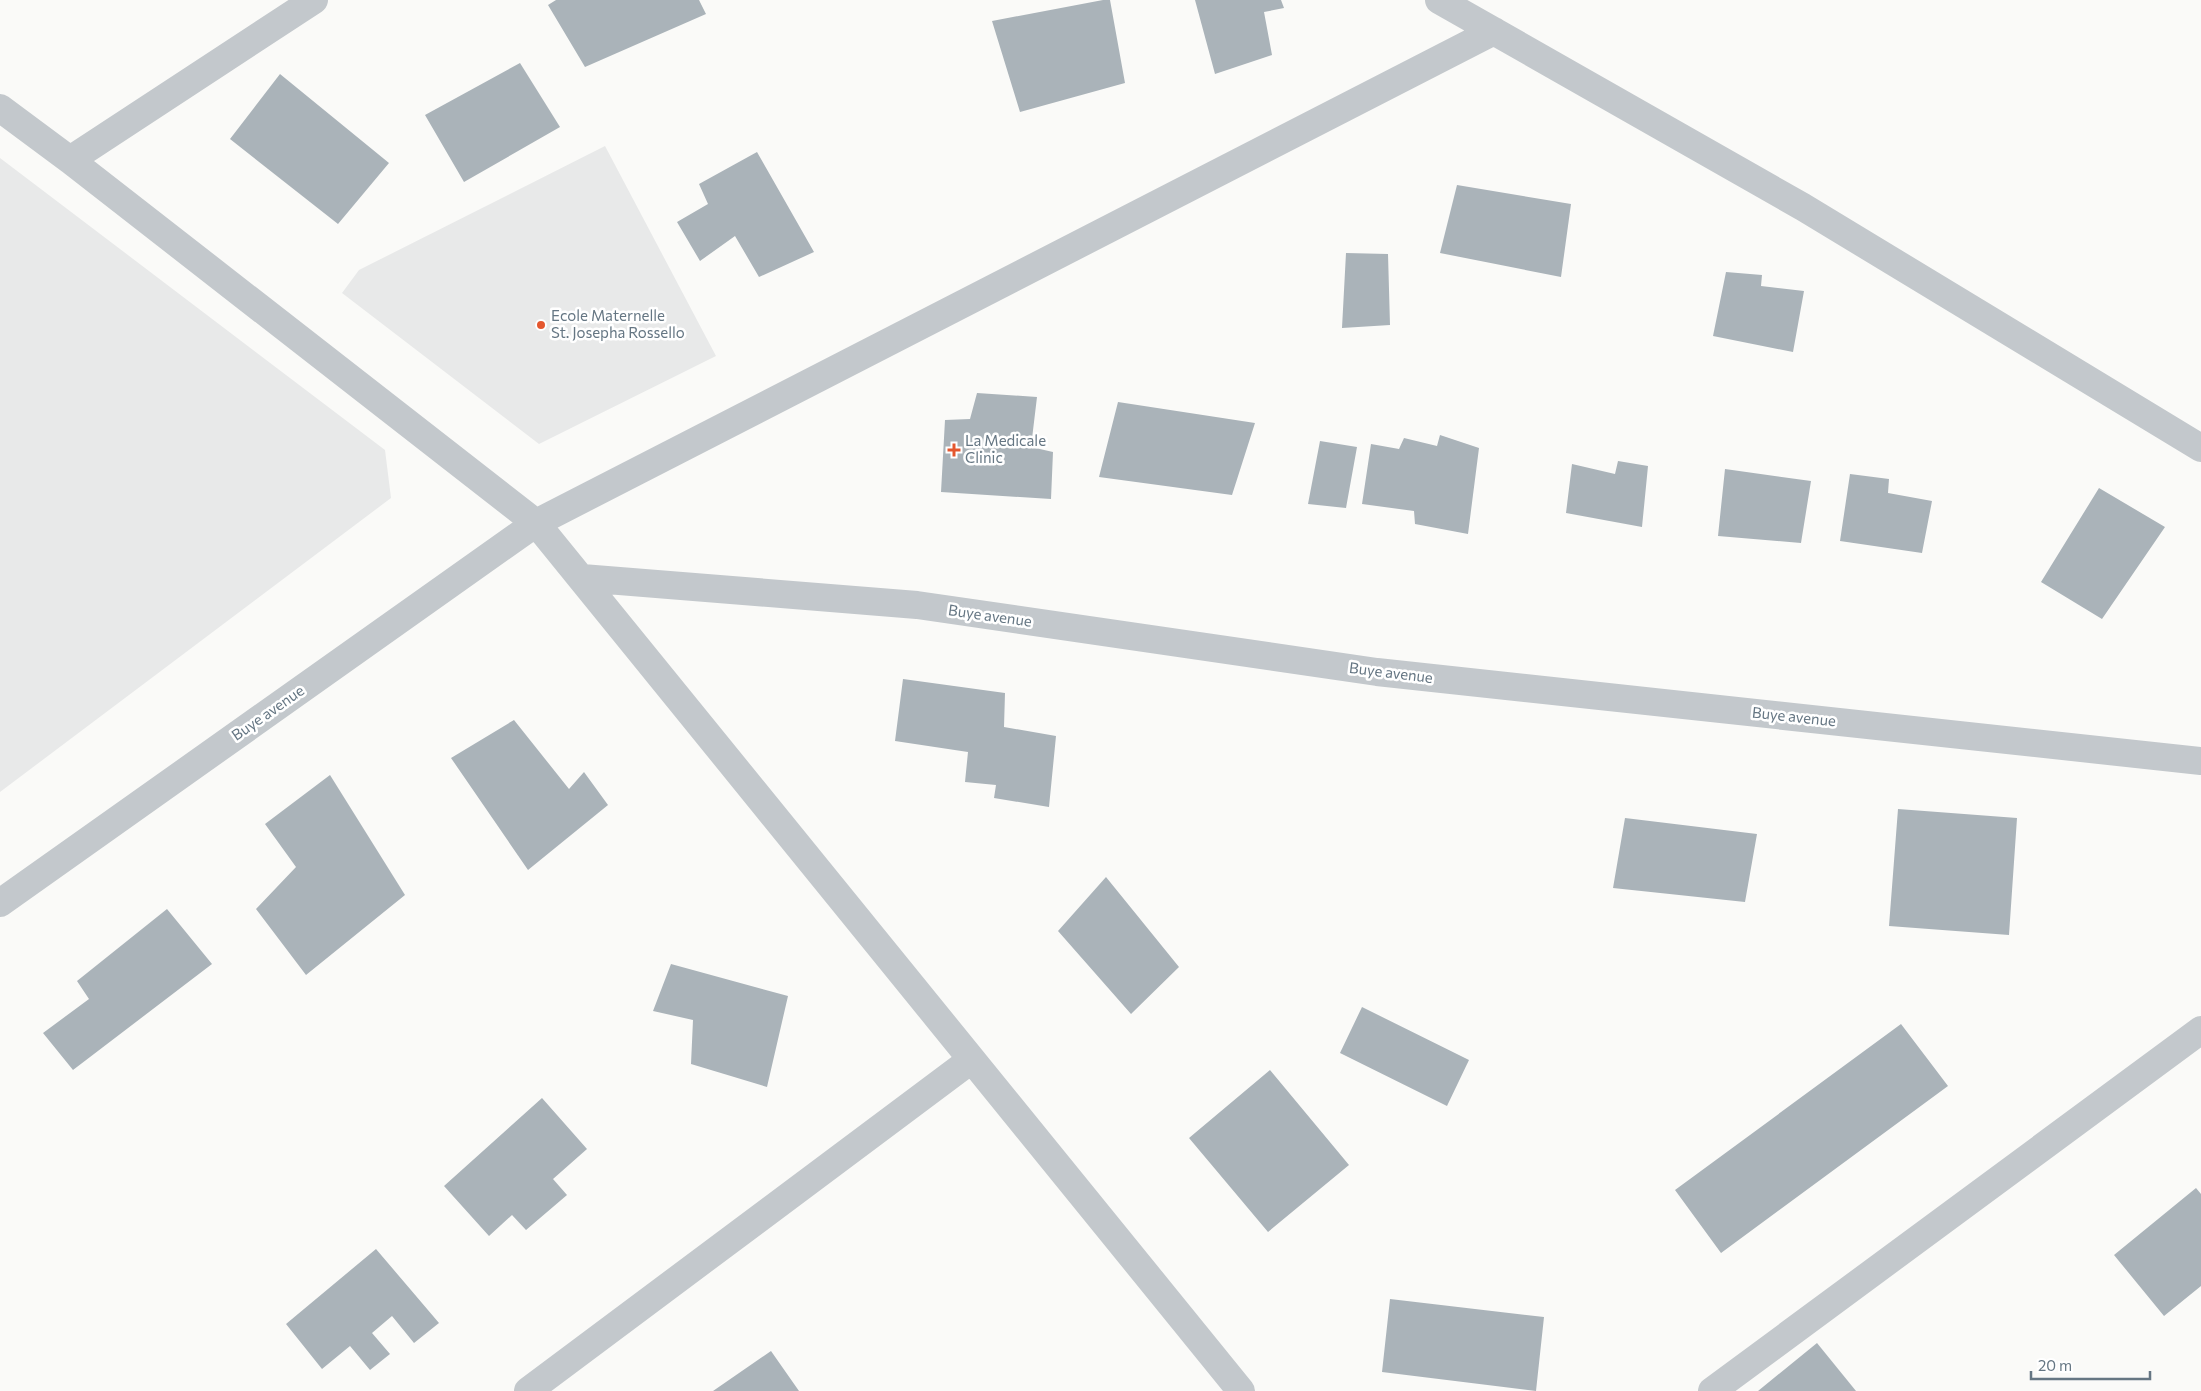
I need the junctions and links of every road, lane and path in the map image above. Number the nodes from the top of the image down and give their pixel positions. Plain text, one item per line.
1 (314, 0) edge
2 (1439, 0) edge
3 (1494, 31) junction
4 (0, 108) edge
5 (70, 160) junction
6 (2201, 448) edge
7 (536, 523) junction
8 (582, 578) junction
9 (2201, 761) edge
10 (0, 904) edge
11 (2201, 1030) edge
12 (971, 1060) junction
13 (528, 1391) edge
14 (1240, 1391) edge
15 (1712, 1391) edge

1 - 5 street
2 - 3 street
3 - 6 street
3 - 7 street, Buye avenue
4 - 5 street
5 - 7 street
7 - 8 street
7 - 10 street, Buye avenue
8 - 9 street, Buye avenue
8 - 12 street
11 - 15 street
12 - 13 street
12 - 14 street

